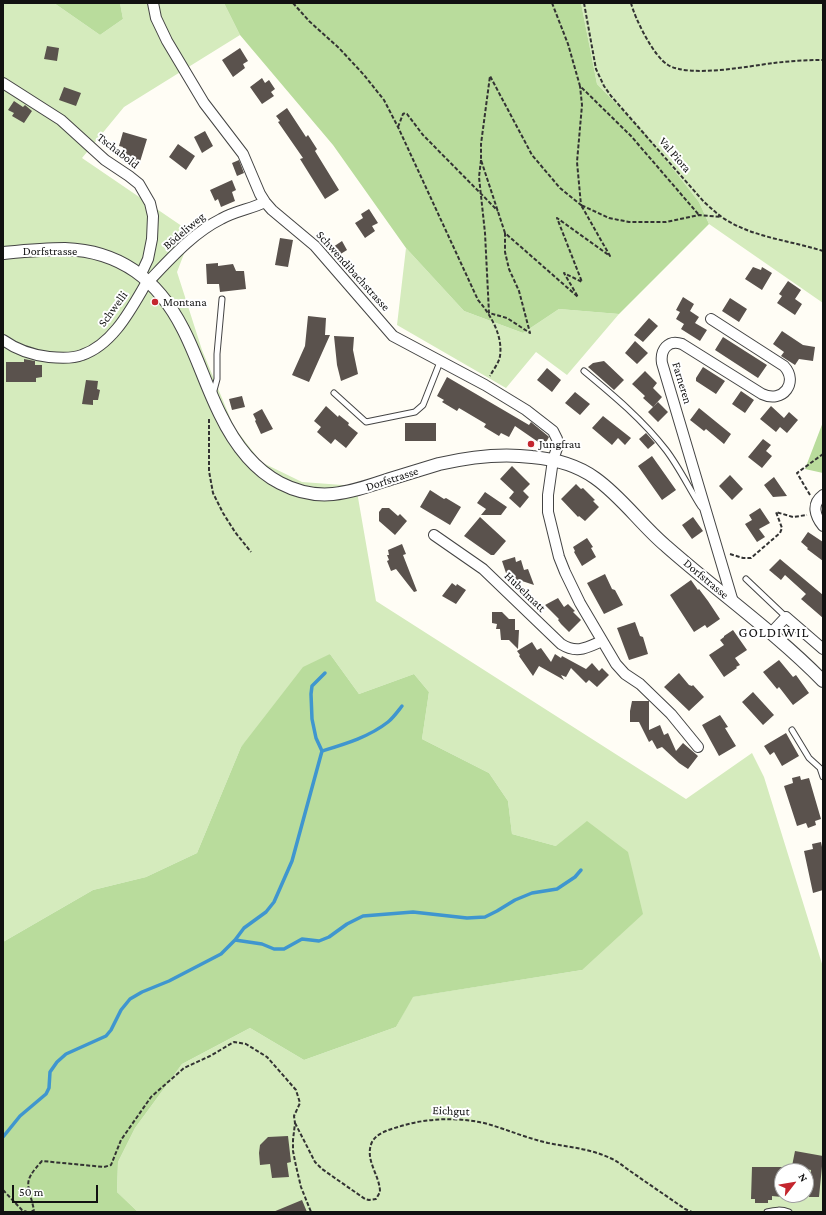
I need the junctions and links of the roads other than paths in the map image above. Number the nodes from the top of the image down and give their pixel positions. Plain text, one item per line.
1 (154, 3) edge
2 (3, 83) edge
3 (265, 202) junction
4 (3, 253) edge
5 (146, 278) junction
6 (222, 299) dead end
7 (711, 319) dead end
8 (3, 340) edge
9 (440, 362) junction
10 (584, 371) dead end
11 (334, 393) dead end
12 (213, 402) junction
13 (553, 460) junction
14 (823, 495) edge
15 (708, 516) junction
16 (823, 526) edge
17 (434, 535) dead end
18 (746, 579) dead end
19 (733, 602) junction
20 (786, 617) junction
21 (771, 634) junction
22 (602, 641) junction
23 (823, 649) edge
24 (823, 681) edge
25 (792, 730) dead end
26 (698, 747) dead end
27 (823, 777) edge
28 (767, 1212) edge
29 (789, 1212) edge

1 - 3 street, Schwendibachstrasse
2 - 5 street, Tschabold
3 - 5 street, Bödeliweg
3 - 9 street, Schwendibachstrasse
4 - 5 street, Dorfstrasse
5 - 8 street, Schwelli
5 - 12 street, Dorfstrasse
6 - 12 lane
7 - 15 street, Farneren
9 - 11 lane
9 - 13 street, Schwendibachstrasse
10 - 15 lane
12 - 13 street, Dorfstrasse
13 - 19 street, Dorfstrasse
13 - 22 street
14 - 16 street
15 - 19 street, Farneren
17 - 22 street, Hubelmatt
18 - 20 lane
19 - 21 street, Dorfstrasse
20 - 21 street
20 - 23 street
21 - 24 street, Dorfstrasse
22 - 26 street
25 - 27 lane
28 - 29 lane

